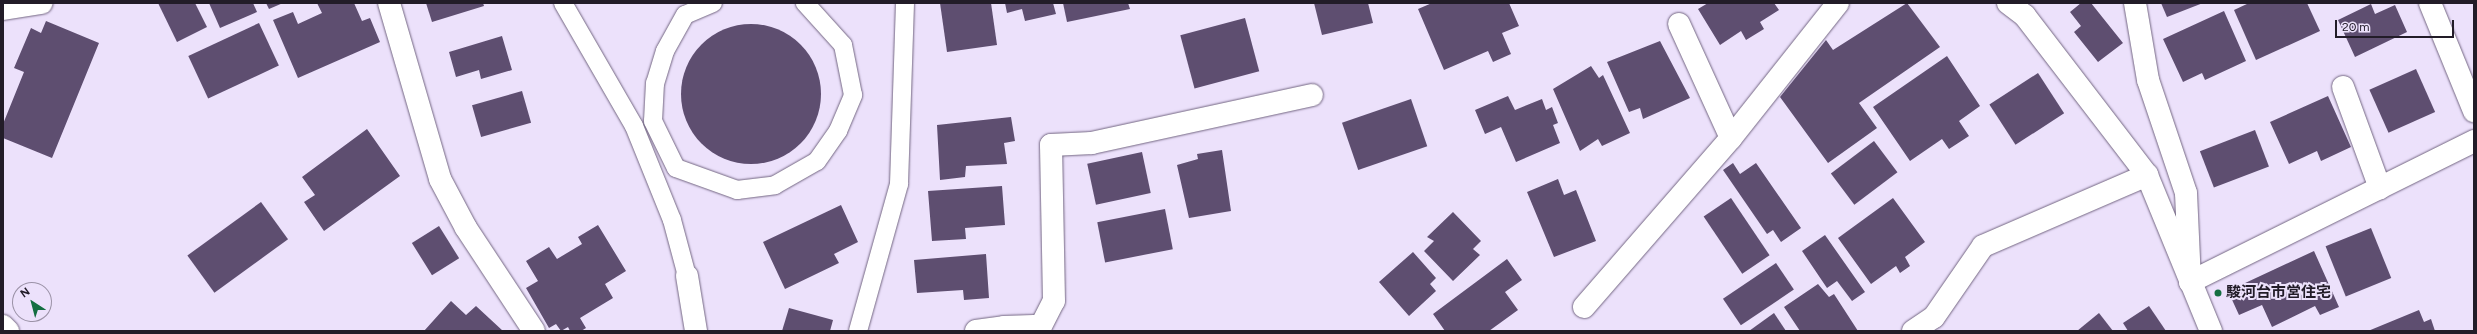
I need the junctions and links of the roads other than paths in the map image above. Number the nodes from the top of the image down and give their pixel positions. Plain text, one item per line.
1 (42, 3) edge
2 (389, 3) edge
3 (563, 3) edge
4 (713, 3) edge
5 (805, 3) edge
6 (905, 3) edge
7 (1838, 3) edge
8 (2008, 3) edge
9 (2135, 3) edge
10 (2430, 3) edge
11 (3, 8) edge
12 (1679, 24) dead end
13 (2343, 87) dead end
14 (1312, 95) dead end
15 (2474, 111) edge
16 (653, 121) junction
17 (634, 126) junction
18 (1731, 138) junction
19 (2474, 141) edge
20 (2147, 175) junction
21 (2380, 188) junction
22 (687, 276) joint
23 (2190, 282) junction
24 (1584, 307) dead end
25 (3, 326) edge
26 (8, 331) edge
27 (534, 331) edge
28 (696, 331) edge
29 (858, 331) edge
30 (976, 331) edge
31 (1913, 331) edge
32 (2211, 331) edge

1 - 11 street
2 - 27 street
3 - 17 lane
4 - 16 lane
5 - 16 lane
6 - 29 lane
7 - 18 street
8 - 20 street
9 - 23 street
10 - 15 street
12 - 18 street
13 - 21 street
14 - 30 street
16 - 17 lane
17 - 22 lane
18 - 24 street
19 - 21 street
20 - 23 street
20 - 31 street
21 - 23 street
22 - 28 street
23 - 32 street
25 - 26 street

